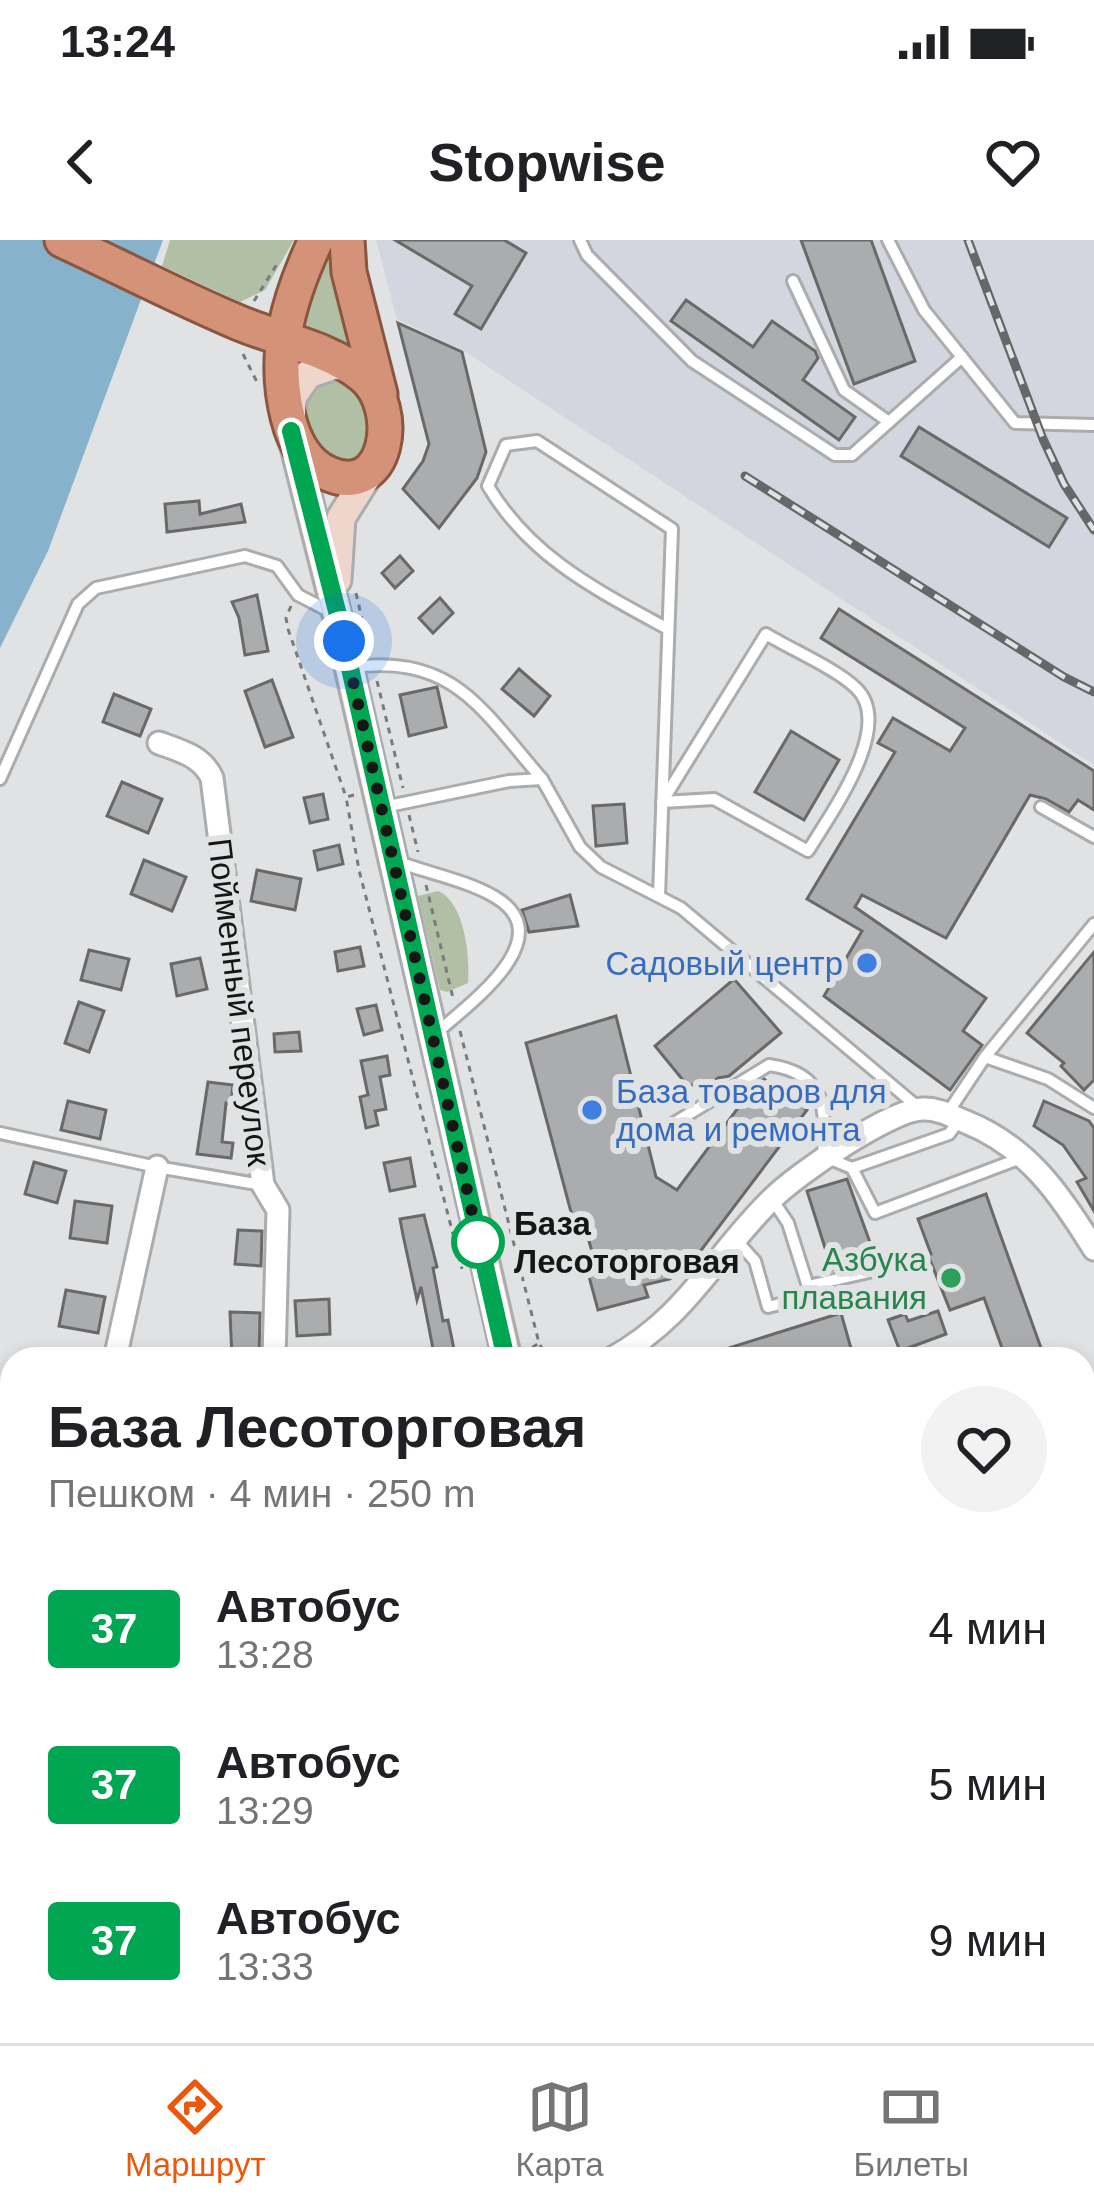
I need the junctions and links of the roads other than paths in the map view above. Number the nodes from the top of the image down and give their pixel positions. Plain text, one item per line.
1 (62, 240) edge
2 (347, 240) edge
3 (580, 240) edge
4 (888, 240) edge
5 (302, 252) edge
6 (793, 281) dead end
7 (235, 314) junction
8 (281, 340) junction
9 (962, 357) junction
10 (352, 368) junction
11 (282, 393) junction
12 (382, 402) junction
13 (889, 422) junction
14 (1094, 425) edge
15 (291, 431) junction
16 (377, 460) junction
17 (338, 615) junction
18 (668, 629) junction
19 (350, 668) junction
20 (159, 743) dead end
21 (0, 779) edge
22 (542, 779) junction
23 (386, 794) junction
24 (662, 802) junction
25 (1041, 807) dead end
26 (1094, 836) edge
27 (390, 859) junction
28 (658, 896) junction
29 (1094, 924) edge
30 (431, 1037) junction
31 (985, 1057) junction
32 (919, 1108) junction
33 (1094, 1108) edge
34 (953, 1117) junction
35 (666, 1128) dead end
36 (0, 1133) edge
37 (823, 1156) junction
38 (1025, 1156) junction
39 (157, 1167) junction
40 (852, 1168) junction
41 (263, 1185) junction
42 (772, 1198) junction
43 (736, 1241) junction
44 (1094, 1249) edge
45 (912, 1262) dead end
46 (808, 1286) junction
47 (118, 1347) edge
48 (274, 1347) edge
49 (503, 1347) edge
50 (630, 1347) edge

1 - 7 highway
2 - 12 highway
3 - 13 lane
4 - 9 lane
5 - 7 highway
5 - 8 highway
6 - 13 lane
7 - 8 highway
7 - 11 highway
8 - 10 highway
8 - 11 highway
9 - 13 lane
9 - 14 lane
10 - 12 highway
10 - 15 main road
11 - 15 highway
12 - 16 highway
15 - 16 highway
15 - 17 main road
16 - 17 main road
17 - 19 main road
17 - 21 lane
18 - 18 lane
18 - 24 lane
19 - 22 lane
19 - 23 main road
20 - 41 street, Пойменный переулок
22 - 23 lane
22 - 28 lane
23 - 27 main road
24 - 24 lane
24 - 28 lane
25 - 26 lane
27 - 30 main road
27 - 30 lane
28 - 32 lane
29 - 31 lane
30 - 49 main road
31 - 33 lane
31 - 34 lane
32 - 34 street
32 - 37 street
34 - 38 street
34 - 40 lane
35 - 37 lane
36 - 39 lane
37 - 40 lane
37 - 42 street
38 - 40 lane
38 - 44 street
39 - 41 lane
39 - 47 street
41 - 48 street, Пойменный переулок
42 - 43 street
42 - 46 lane
43 - 46 lane
43 - 50 street
45 - 46 lane

